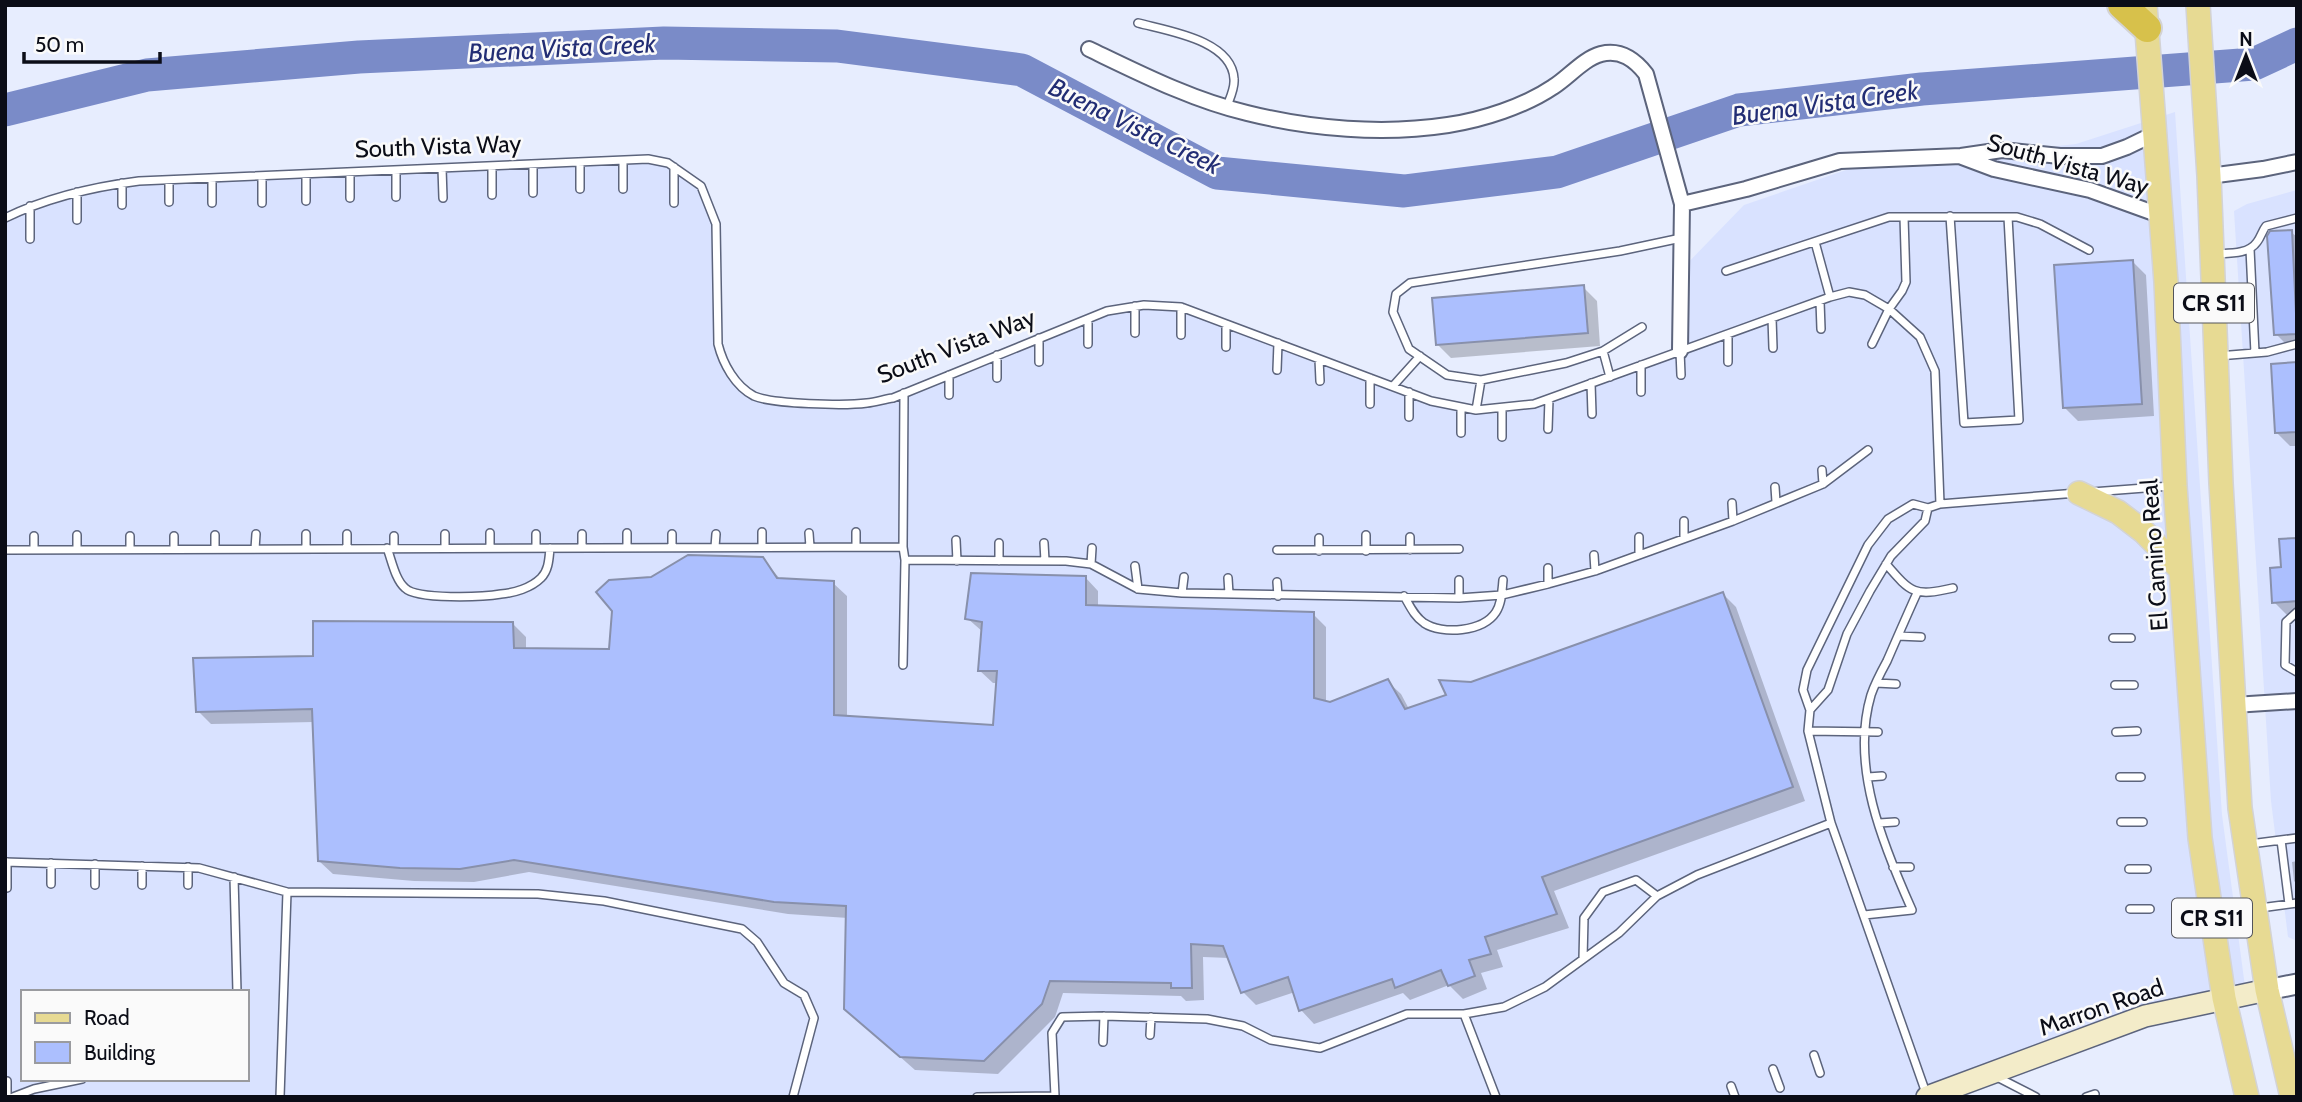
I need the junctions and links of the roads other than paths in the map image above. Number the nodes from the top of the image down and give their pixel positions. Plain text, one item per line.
1 (2122, 5) edge
2 (2199, 15) edge
3 (2146, 17) edge
4 (1138, 23) dead end
5 (1089, 49) dead end
6 (1227, 106) junction
7 (2156, 132) junction
8 (1961, 156) junction
9 (623, 161) junction
10 (2297, 162) edge
11 (580, 163) junction
12 (533, 164) junction
13 (492, 166) junction
14 (674, 167) junction
15 (442, 168) junction
16 (396, 170) junction
17 (350, 172) junction
18 (306, 174) junction
19 (262, 176) junction
20 (2209, 176) junction
21 (212, 178) junction
22 (169, 180) junction
23 (122, 183) junction
24 (580, 189) dead end
25 (623, 190) dead end
26 (77, 192) junction
27 (533, 193) dead end
28 (492, 195) dead end
29 (396, 197) dead end
30 (350, 198) dead end
31 (443, 198) dead end
32 (306, 201) dead end
33 (169, 202) dead end
34 (212, 203) dead end
35 (262, 203) dead end
36 (674, 203) dead end
37 (1682, 204) junction
38 (122, 205) dead end
39 (30, 206) junction
40 (1950, 216) junction
41 (2162, 216) junction
42 (1904, 217) junction
43 (2008, 217) junction
44 (5, 218) edge
45 (2297, 218) edge
46 (77, 220) dead end
47 (1681, 238) junction
48 (30, 239) dead end
49 (1815, 242) junction
50 (2250, 249) junction
51 (2089, 250) dead end
52 (2212, 254) junction
53 (1726, 271) dead end
54 (1830, 297) junction
55 (1820, 301) junction
56 (1136, 306) junction
57 (1181, 307) junction
58 (1889, 309) junction
59 (1772, 318) junction
60 (1088, 319) junction
61 (1226, 324) junction
62 (1642, 327) dead end
63 (1821, 329) dead end
64 (1136, 333) dead end
65 (1728, 334) junction
66 (1181, 335) dead end
67 (1039, 338) junction
68 (1278, 343) junction
69 (1088, 344) dead end
70 (1872, 344) dead end
71 (2297, 344) edge
72 (1226, 347) dead end
73 (1773, 348) dead end
74 (1603, 351) junction
75 (1680, 351) junction
76 (2255, 353) junction
77 (997, 355) junction
78 (1419, 356) junction
79 (2216, 356) junction
80 (1319, 359) junction
81 (1040, 362) dead end
82 (1728, 362) dead end
83 (1641, 365) junction
84 (1277, 370) dead end
85 (948, 375) junction
86 (1681, 375) dead end
87 (1610, 377) junction
88 (1370, 378) junction
89 (997, 379) dead end
90 (1481, 380) junction
91 (1320, 381) dead end
92 (1591, 383) junction
93 (1393, 386) junction
94 (1409, 392) junction
95 (1641, 392) dead end
96 (904, 393) junction
97 (949, 396) dead end
98 (1549, 399) junction
99 (1370, 404) dead end
100 (1461, 407) junction
101 (1502, 408) junction
102 (1476, 410) junction
103 (1592, 414) dead end
104 (1409, 417) dead end
105 (1548, 429) dead end
106 (1461, 433) dead end
107 (1502, 437) dead end
108 (1868, 450) dead end
109 (1822, 470) dead end
110 (1823, 484) junction
111 (2175, 486) junction
112 (1775, 487) dead end
113 (2079, 493) junction
114 (1776, 502) junction
115 (1732, 503) dead end
116 (1940, 504) junction
117 (1928, 508) junction
118 (1684, 521) dead end
119 (1733, 521) junction
120 (762, 532) dead end
121 (856, 532) dead end
122 (489, 533) dead end
123 (626, 533) dead end
124 (809, 533) dead end
125 (256, 534) dead end
126 (306, 534) dead end
127 (347, 534) dead end
128 (445, 534) dead end
129 (536, 534) dead end
130 (582, 534) dead end
131 (672, 534) dead end
132 (716, 534) dead end
133 (77, 535) dead end
134 (215, 535) dead end
135 (1366, 535) dead end
136 (34, 536) dead end
137 (130, 536) dead end
138 (174, 536) dead end
139 (394, 536) dead end
140 (1410, 537) dead end
141 (1639, 537) dead end
142 (1319, 538) dead end
143 (1684, 538) junction
144 (956, 540) dead end
145 (999, 543) dead end
146 (1044, 543) dead end
147 (715, 547) junction
148 (762, 547) junction
149 (810, 547) junction
150 (856, 547) junction
151 (903, 547) junction
152 (391, 548) junction
153 (445, 548) junction
154 (489, 548) junction
155 (536, 548) junction
156 (550, 548) junction
157 (582, 548) junction
158 (627, 548) junction
159 (672, 548) junction
160 (1093, 548) dead end
161 (130, 549) junction
162 (174, 549) junction
163 (215, 549) junction
164 (256, 549) junction
165 (306, 549) junction
166 (347, 549) junction
167 (1460, 549) dead end
168 (5, 550) edge
169 (34, 550) junction
170 (77, 550) junction
171 (1277, 550) dead end
172 (1410, 550) junction
173 (1319, 551) junction
174 (1366, 551) junction
175 (1639, 554) junction
176 (1594, 555) dead end
177 (905, 560) junction
178 (957, 561) junction
179 (999, 561) junction
180 (1045, 561) junction
181 (1091, 565) junction
182 (1886, 565) junction
183 (1135, 566) dead end
184 (1548, 568) dead end
185 (1595, 570) junction
186 (2181, 570) junction
187 (1184, 577) dead end
188 (1228, 578) dead end
189 (1460, 580) dead end
190 (1503, 580) dead end
191 (1277, 582) dead end
192 (1548, 584) junction
193 (1953, 588) dead end
194 (1138, 589) junction
195 (1182, 593) junction
196 (1917, 593) junction
197 (1229, 594) junction
198 (1502, 595) junction
199 (1278, 596) junction
200 (1405, 596) junction
201 (1460, 598) junction
202 (2297, 612) edge
203 (1898, 636) junction
204 (1921, 637) dead end
205 (2113, 638) dead end
206 (2131, 638) dead end
207 (903, 665) dead end
208 (2297, 672) edge
209 (1876, 683) junction
210 (1896, 684) dead end
211 (2115, 685) dead end
212 (2134, 685) dead end
213 (2297, 701) edge
214 (2234, 705) junction
215 (1810, 710) junction
216 (1808, 731) junction
217 (2137, 731) dead end
218 (1864, 732) junction
219 (1878, 732) dead end
220 (2116, 732) dead end
221 (1882, 776) dead end
222 (1868, 777) junction
223 (2120, 777) dead end
224 (2141, 777) dead end
225 (1895, 822) dead end
226 (2121, 822) dead end
227 (2143, 822) dead end
228 (1831, 823) junction
229 (1878, 823) junction
230 (2297, 838) edge
231 (2281, 840) junction
232 (2246, 844) junction
233 (6, 862) edge
234 (51, 863) junction
235 (95, 864) junction
236 (142, 866) junction
237 (188, 867) junction
238 (1893, 867) junction
239 (1910, 867) dead end
240 (2129, 869) dead end
241 (2147, 869) dead end
242 (234, 877) junction
243 (51, 884) dead end
244 (95, 885) dead end
245 (142, 885) dead end
246 (188, 885) dead end
247 (7, 888) dead end
248 (287, 892) junction
249 (1657, 897) junction
250 (2293, 904) edge
251 (2130, 909) dead end
252 (2150, 909) dead end
253 (2256, 909) junction
254 (1864, 915) junction
255 (1583, 959) junction
256 (2297, 984) edge
257 (237, 990) edge
258 (2267, 990) junction
259 (2224, 998) junction
260 (1464, 1014) junction
261 (1104, 1016) junction
262 (1150, 1017) junction
263 (1150, 1035) dead end
264 (1103, 1042) dead end
265 (1814, 1055) dead end
266 (1773, 1069) dead end
267 (1820, 1073) dead end
268 (1991, 1073) junction
269 (7, 1081) dead end
270 (52, 1082) edge
271 (1731, 1086) dead end
272 (1780, 1088) dead end
273 (2095, 1094) dead end
274 (1012, 1096) edge
275 (7, 1097) edge
276 (13, 1097) edge
277 (280, 1097) edge
278 (793, 1097) edge
279 (977, 1097) edge
280 (1055, 1097) edge
281 (1496, 1097) edge
282 (1735, 1097) edge
283 (1927, 1097) edge
284 (2036, 1097) edge
285 (2086, 1097) edge
286 (2247, 1097) edge
287 (2292, 1097) edge

1 - 3 highway
2 - 20 main road, CR S11
3 - 7 main road, El Camino Real / CR S11
4 - 6 lane
5 - 6 street
6 - 37 street
7 - 8 street, South Vista Way
7 - 41 main road, El Camino Real / CR S11
8 - 37 street, South Vista Way
8 - 41 street, South Vista Way
9 - 11 lane, South Vista Way
9 - 14 lane, South Vista Way
9 - 25 lane
10 - 20 street
11 - 12 lane, South Vista Way
11 - 24 lane
12 - 13 lane, South Vista Way
12 - 27 lane
13 - 15 lane, South Vista Way
13 - 28 lane
14 - 36 lane
14 - 96 lane, South Vista Way
15 - 16 lane, South Vista Way
15 - 31 lane
16 - 17 lane, South Vista Way
16 - 29 lane
17 - 18 lane, South Vista Way
17 - 30 lane
18 - 19 lane, South Vista Way
18 - 32 lane
19 - 21 lane, South Vista Way
19 - 35 lane
20 - 52 main road, CR S11
21 - 22 lane, South Vista Way
21 - 34 lane
22 - 23 lane, South Vista Way
22 - 33 lane
23 - 26 lane, South Vista Way
23 - 38 lane
26 - 39 lane, South Vista Way
26 - 46 lane
37 - 47 street
39 - 44 lane, South Vista Way
39 - 48 lane
40 - 42 lane
40 - 43 lane
40 - 43 lane
41 - 111 main road, El Camino Real / CR S11
42 - 49 lane
42 - 58 lane
43 - 51 lane
45 - 50 lane
47 - 75 street
47 - 78 lane
49 - 53 lane
49 - 54 lane
50 - 52 lane
50 - 76 lane
52 - 79 main road, CR S11
54 - 55 lane, South Vista Way
54 - 58 lane, South Vista Way
55 - 59 lane, South Vista Way
55 - 63 lane
56 - 57 lane, South Vista Way
56 - 60 lane, South Vista Way
56 - 64 lane
57 - 61 lane, South Vista Way
57 - 66 lane
58 - 70 lane
58 - 116 lane, South Vista Way
59 - 65 lane, South Vista Way
59 - 73 lane
60 - 67 lane, South Vista Way
60 - 69 lane
61 - 68 lane, South Vista Way
61 - 72 lane
62 - 74 lane
65 - 75 lane, South Vista Way
65 - 82 lane
67 - 77 lane, South Vista Way
67 - 81 lane
68 - 80 lane, South Vista Way
68 - 84 lane
71 - 76 lane
74 - 87 lane
74 - 90 lane
75 - 83 lane, South Vista Way
75 - 86 lane
76 - 79 lane
77 - 85 lane, South Vista Way
77 - 89 lane
78 - 90 lane
78 - 93 lane
79 - 214 main road, CR S11
80 - 88 lane, South Vista Way
80 - 91 lane
83 - 87 lane, South Vista Way
83 - 95 lane
85 - 96 lane, South Vista Way
85 - 97 lane
87 - 92 lane, South Vista Way
88 - 93 lane, South Vista Way
88 - 99 lane
90 - 102 lane
92 - 98 lane, South Vista Way
92 - 103 lane
93 - 94 lane, South Vista Way
94 - 100 lane, South Vista Way
94 - 104 lane
96 - 151 lane
98 - 101 lane, South Vista Way
98 - 105 lane
100 - 102 lane, South Vista Way
100 - 106 lane
101 - 102 lane, South Vista Way
101 - 107 lane
108 - 110 lane
109 - 110 lane
110 - 114 lane
111 - 113 lane
111 - 186 main road, El Camino Real / CR S11
112 - 114 lane
113 - 116 lane
113 - 186 main road
114 - 119 lane
115 - 119 lane
116 - 117 lane
117 - 182 lane
117 - 215 lane
118 - 143 lane
119 - 143 lane
120 - 148 lane
121 - 150 lane
122 - 154 lane
123 - 158 lane
124 - 149 lane
125 - 164 lane
126 - 165 lane
127 - 166 lane
128 - 153 lane
129 - 155 lane
130 - 157 lane
131 - 159 lane
132 - 147 lane
133 - 170 lane
134 - 163 lane
135 - 174 lane
136 - 169 lane
137 - 161 lane
138 - 162 lane
139 - 152 lane
140 - 172 lane
141 - 175 lane
142 - 173 lane
143 - 175 lane
144 - 178 lane
145 - 179 lane
146 - 180 lane
147 - 148 lane
147 - 159 lane
148 - 149 lane
149 - 150 lane
150 - 151 lane
151 - 177 lane
152 - 153 lane
152 - 156 lane
152 - 166 lane
153 - 154 lane
154 - 155 lane
155 - 156 lane
156 - 157 lane
157 - 158 lane
158 - 159 lane
160 - 181 lane
161 - 162 lane
161 - 170 lane
162 - 163 lane
163 - 164 lane
164 - 165 lane
165 - 166 lane
167 - 172 lane
168 - 169 lane
169 - 170 lane
171 - 173 lane
172 - 174 lane
173 - 174 lane
175 - 185 lane
176 - 185 lane
177 - 178 lane
177 - 207 lane
178 - 179 lane
179 - 180 lane
180 - 181 lane
181 - 194 lane
182 - 196 lane
182 - 215 lane
183 - 194 lane
184 - 192 lane
185 - 192 lane
186 - 259 main road, El Camino Real / CR S11
187 - 195 lane
188 - 197 lane
189 - 201 lane
190 - 198 lane
191 - 199 lane
192 - 198 lane
193 - 196 lane
194 - 195 lane
195 - 197 lane
196 - 203 lane
197 - 199 lane
198 - 200 lane
198 - 201 lane
199 - 200 lane
200 - 201 lane
202 - 208 lane
203 - 204 lane
203 - 209 lane
205 - 206 lane
209 - 210 lane
209 - 218 lane
211 - 212 lane
213 - 214 street
214 - 232 main road, CR S11
215 - 216 lane
216 - 218 lane
216 - 228 lane
217 - 220 lane
218 - 219 lane
218 - 222 lane
221 - 222 lane
222 - 229 lane
223 - 224 lane
225 - 229 lane
226 - 227 lane
228 - 249 lane
228 - 254 lane
229 - 238 lane
230 - 231 lane
231 - 232 lane
231 - 250 lane
232 - 253 main road, CR S11
233 - 234 lane
233 - 247 lane
234 - 235 lane
234 - 243 lane
235 - 236 lane
235 - 244 lane
236 - 237 lane
236 - 245 lane
237 - 242 lane
237 - 246 lane
238 - 239 lane
238 - 254 lane
240 - 241 lane
242 - 248 lane
242 - 257 lane
248 - 277 lane
248 - 278 lane
249 - 255 lane
249 - 255 lane
250 - 253 lane
251 - 252 lane
253 - 258 main road, CR S11
254 - 283 lane
255 - 260 lane
256 - 258 street, Marron Road
258 - 259 main road, Marron Road
258 - 287 main road, CR S11
259 - 268 main road, Marron Road
259 - 286 main road, El Camino Real / CR S11
260 - 262 lane
260 - 281 lane
261 - 262 lane
261 - 264 lane
261 - 280 lane
262 - 263 lane
265 - 267 lane
266 - 272 lane
268 - 283 main road, Marron Road
268 - 284 lane
269 - 275 lane
270 - 276 lane
271 - 282 lane
273 - 285 lane
274 - 279 lane
274 - 280 lane

